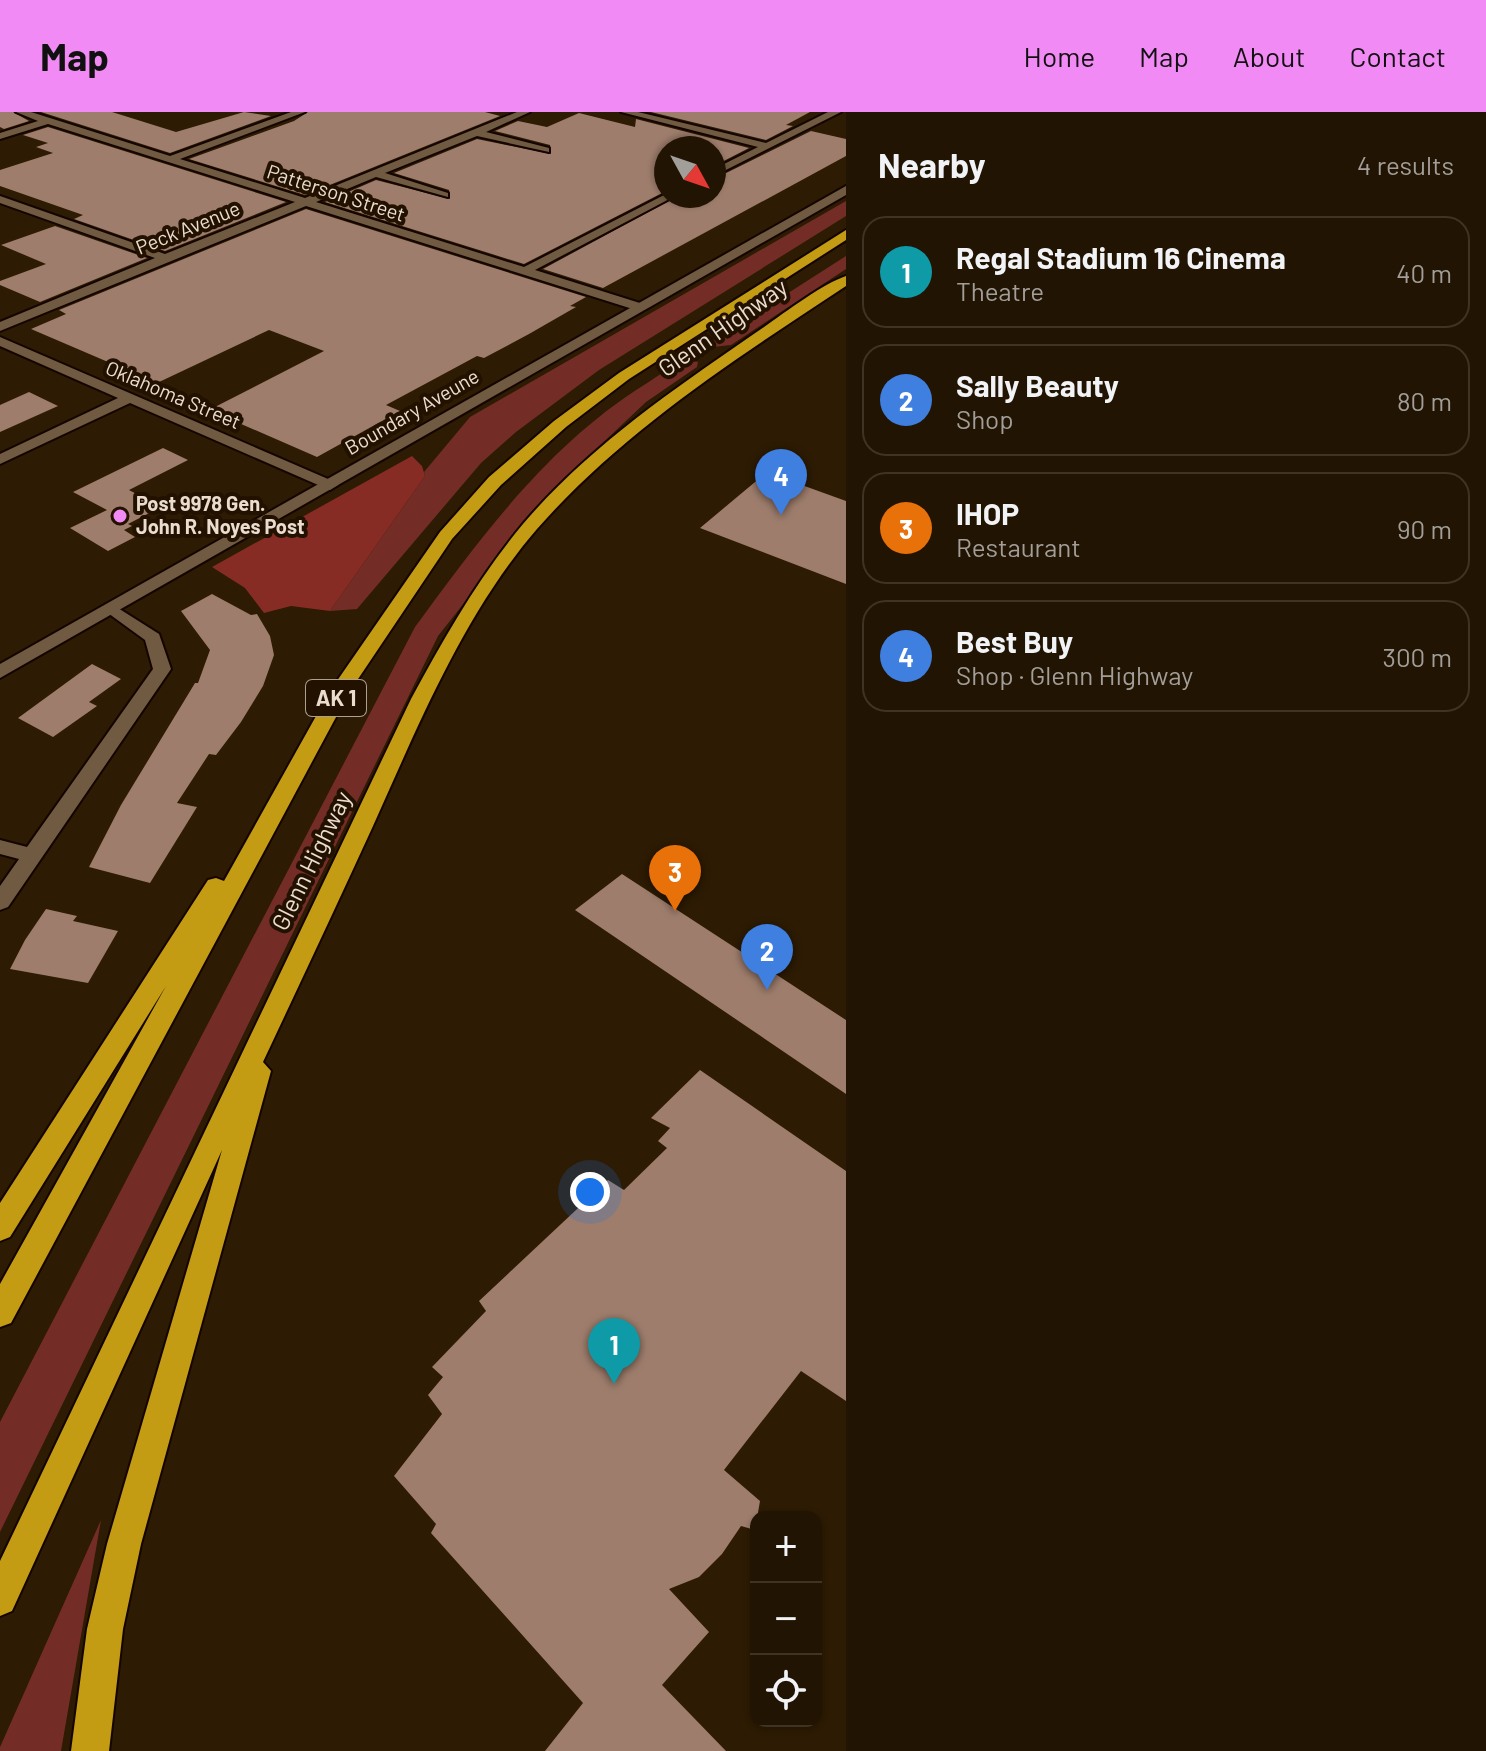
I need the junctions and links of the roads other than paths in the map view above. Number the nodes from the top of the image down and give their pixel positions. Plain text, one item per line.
1 (21, 112) edge
2 (300, 112) edge
3 (525, 112) edge
4 (626, 112) edge
5 (836, 112) edge
6 (645, 114) edge
7 (47, 121) junction
8 (477, 133) junction
9 (0, 136) edge
10 (765, 146) junction
11 (545, 150) dead end
12 (170, 159) junction
13 (726, 167) edge
14 (376, 174) junction
15 (846, 190) edge
16 (444, 195) dead end
17 (0, 199) edge
18 (302, 201) junction
19 (654, 204) edge
20 (846, 234) edge
21 (162, 257) junction
22 (525, 271) junction
23 (846, 280) edge
24 (639, 307) junction
25 (0, 327) edge
26 (0, 341) edge
27 (128, 398) junction
28 (0, 460) edge
29 (330, 485) junction
30 (110, 608) junction
31 (0, 672) edge
32 (340, 691) junction
33 (0, 847) edge
34 (32, 856) junction
35 (0, 902) edge
36 (274, 1010) junction
37 (0, 1228) edge
38 (0, 1313) edge
39 (0, 1599) edge
40 (90, 1751) edge

1 - 7 street, Patterson Street
2 - 12 street
3 - 8 street, Peck Avenue
4 - 6 street
5 - 10 street
6 - 10 street
7 - 9 street
7 - 12 street, Patterson Street
8 - 11 street
8 - 14 street, Peck Avenue
10 - 13 street
12 - 18 street, Patterson Street
14 - 16 street
14 - 18 street, Peck Avenue
15 - 24 street, Boundary Aveune
17 - 21 street
18 - 21 street, Peck Avenue
18 - 22 street, Patterson Street
19 - 22 street
20 - 32 highway, Glenn Highway / AK 1
21 - 25 street, Peck Avenue
22 - 24 street, Patterson Street
23 - 36 highway, Glenn Highway
24 - 29 street, Boundary Aveune
26 - 27 street, Oklahoma Street
27 - 28 street
27 - 29 street, Oklahoma Street
29 - 30 street, Boundary Aveune
30 - 31 street, Boundary Aveune
30 - 34 street
32 - 37 highway
32 - 38 highway, Glenn Highway / AK 1
33 - 34 street
34 - 35 street
36 - 39 highway, Glenn Highway
36 - 40 highway

